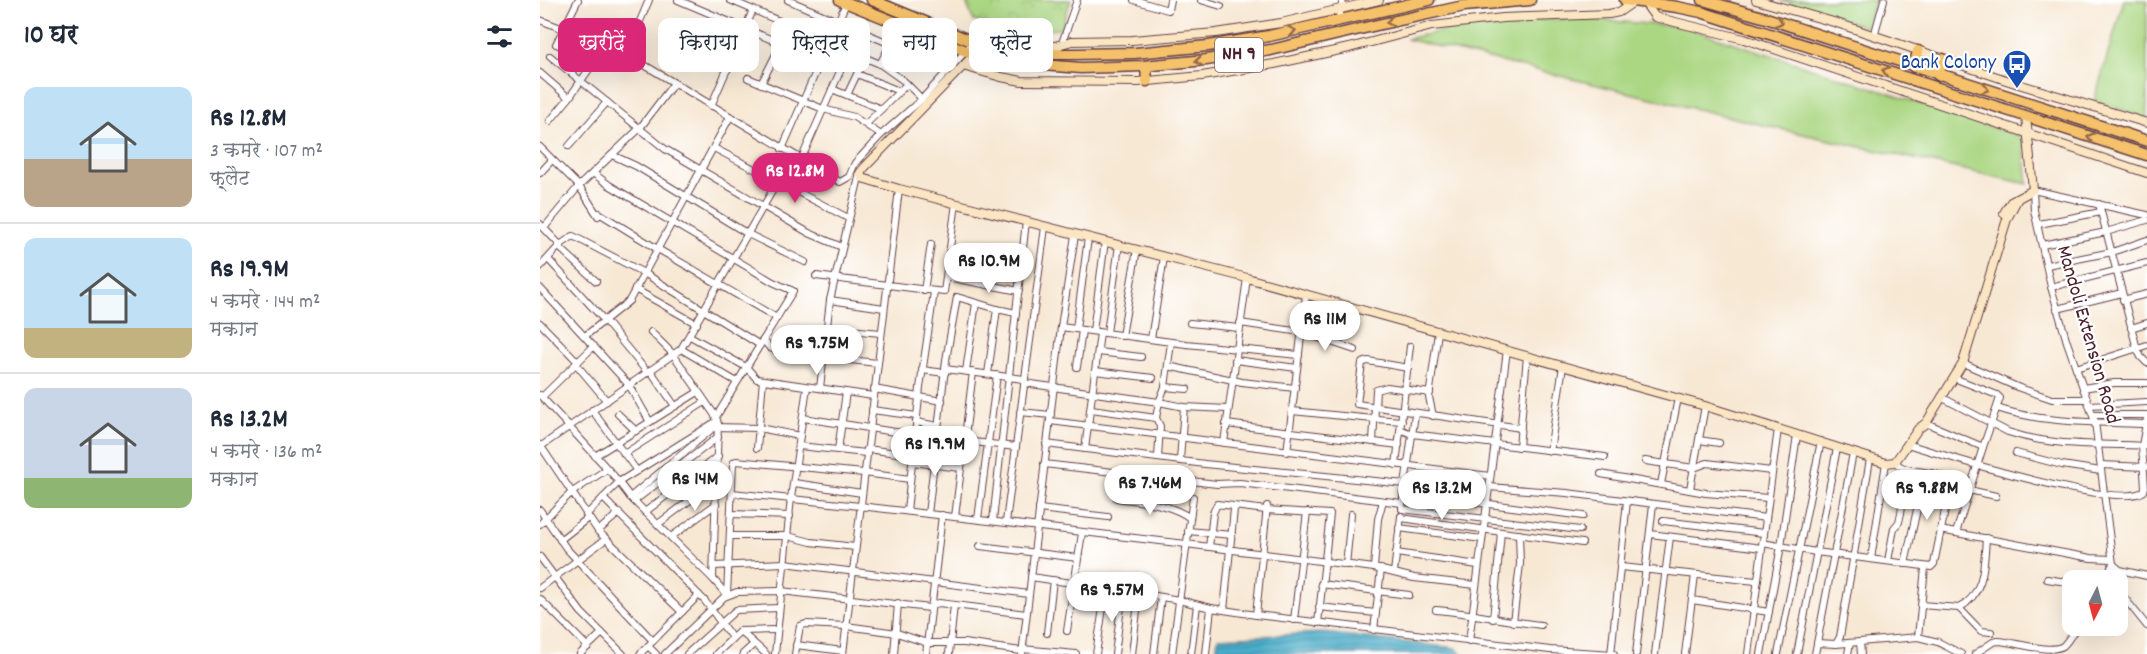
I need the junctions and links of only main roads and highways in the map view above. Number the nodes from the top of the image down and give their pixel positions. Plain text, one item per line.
1 (872, 0) edge
2 (1429, 0) edge
3 (1530, 0) edge
4 (1703, 0) edge
5 (844, 1) edge
6 (1635, 1) edge
7 (1665, 2) edge
8 (1678, 3) edge
9 (969, 40) edge
10 (1918, 51) road end
11 (969, 53) edge
12 (1053, 53) edge
13 (1053, 54) edge
14 (1943, 59) road end
15 (1146, 66) junction
16 (1914, 67) junction
17 (1938, 75) junction
18 (1147, 81) road end
19 (2147, 141) edge
20 (2147, 155) edge

1 - 9 highway, NH 9
12 -> 2 highway, NH 9
3 -> 15 highway, NH 9
4 -> 16 highway
5 - 11 highway, NH 9
6 - 7 highway
7 - 8 highway
20 -> 8 highway
10 - 16 highway
13 - 15 highway, NH 9
14 - 17 highway
15 - 18 highway
16 - 17 highway
17 -> 19 highway

